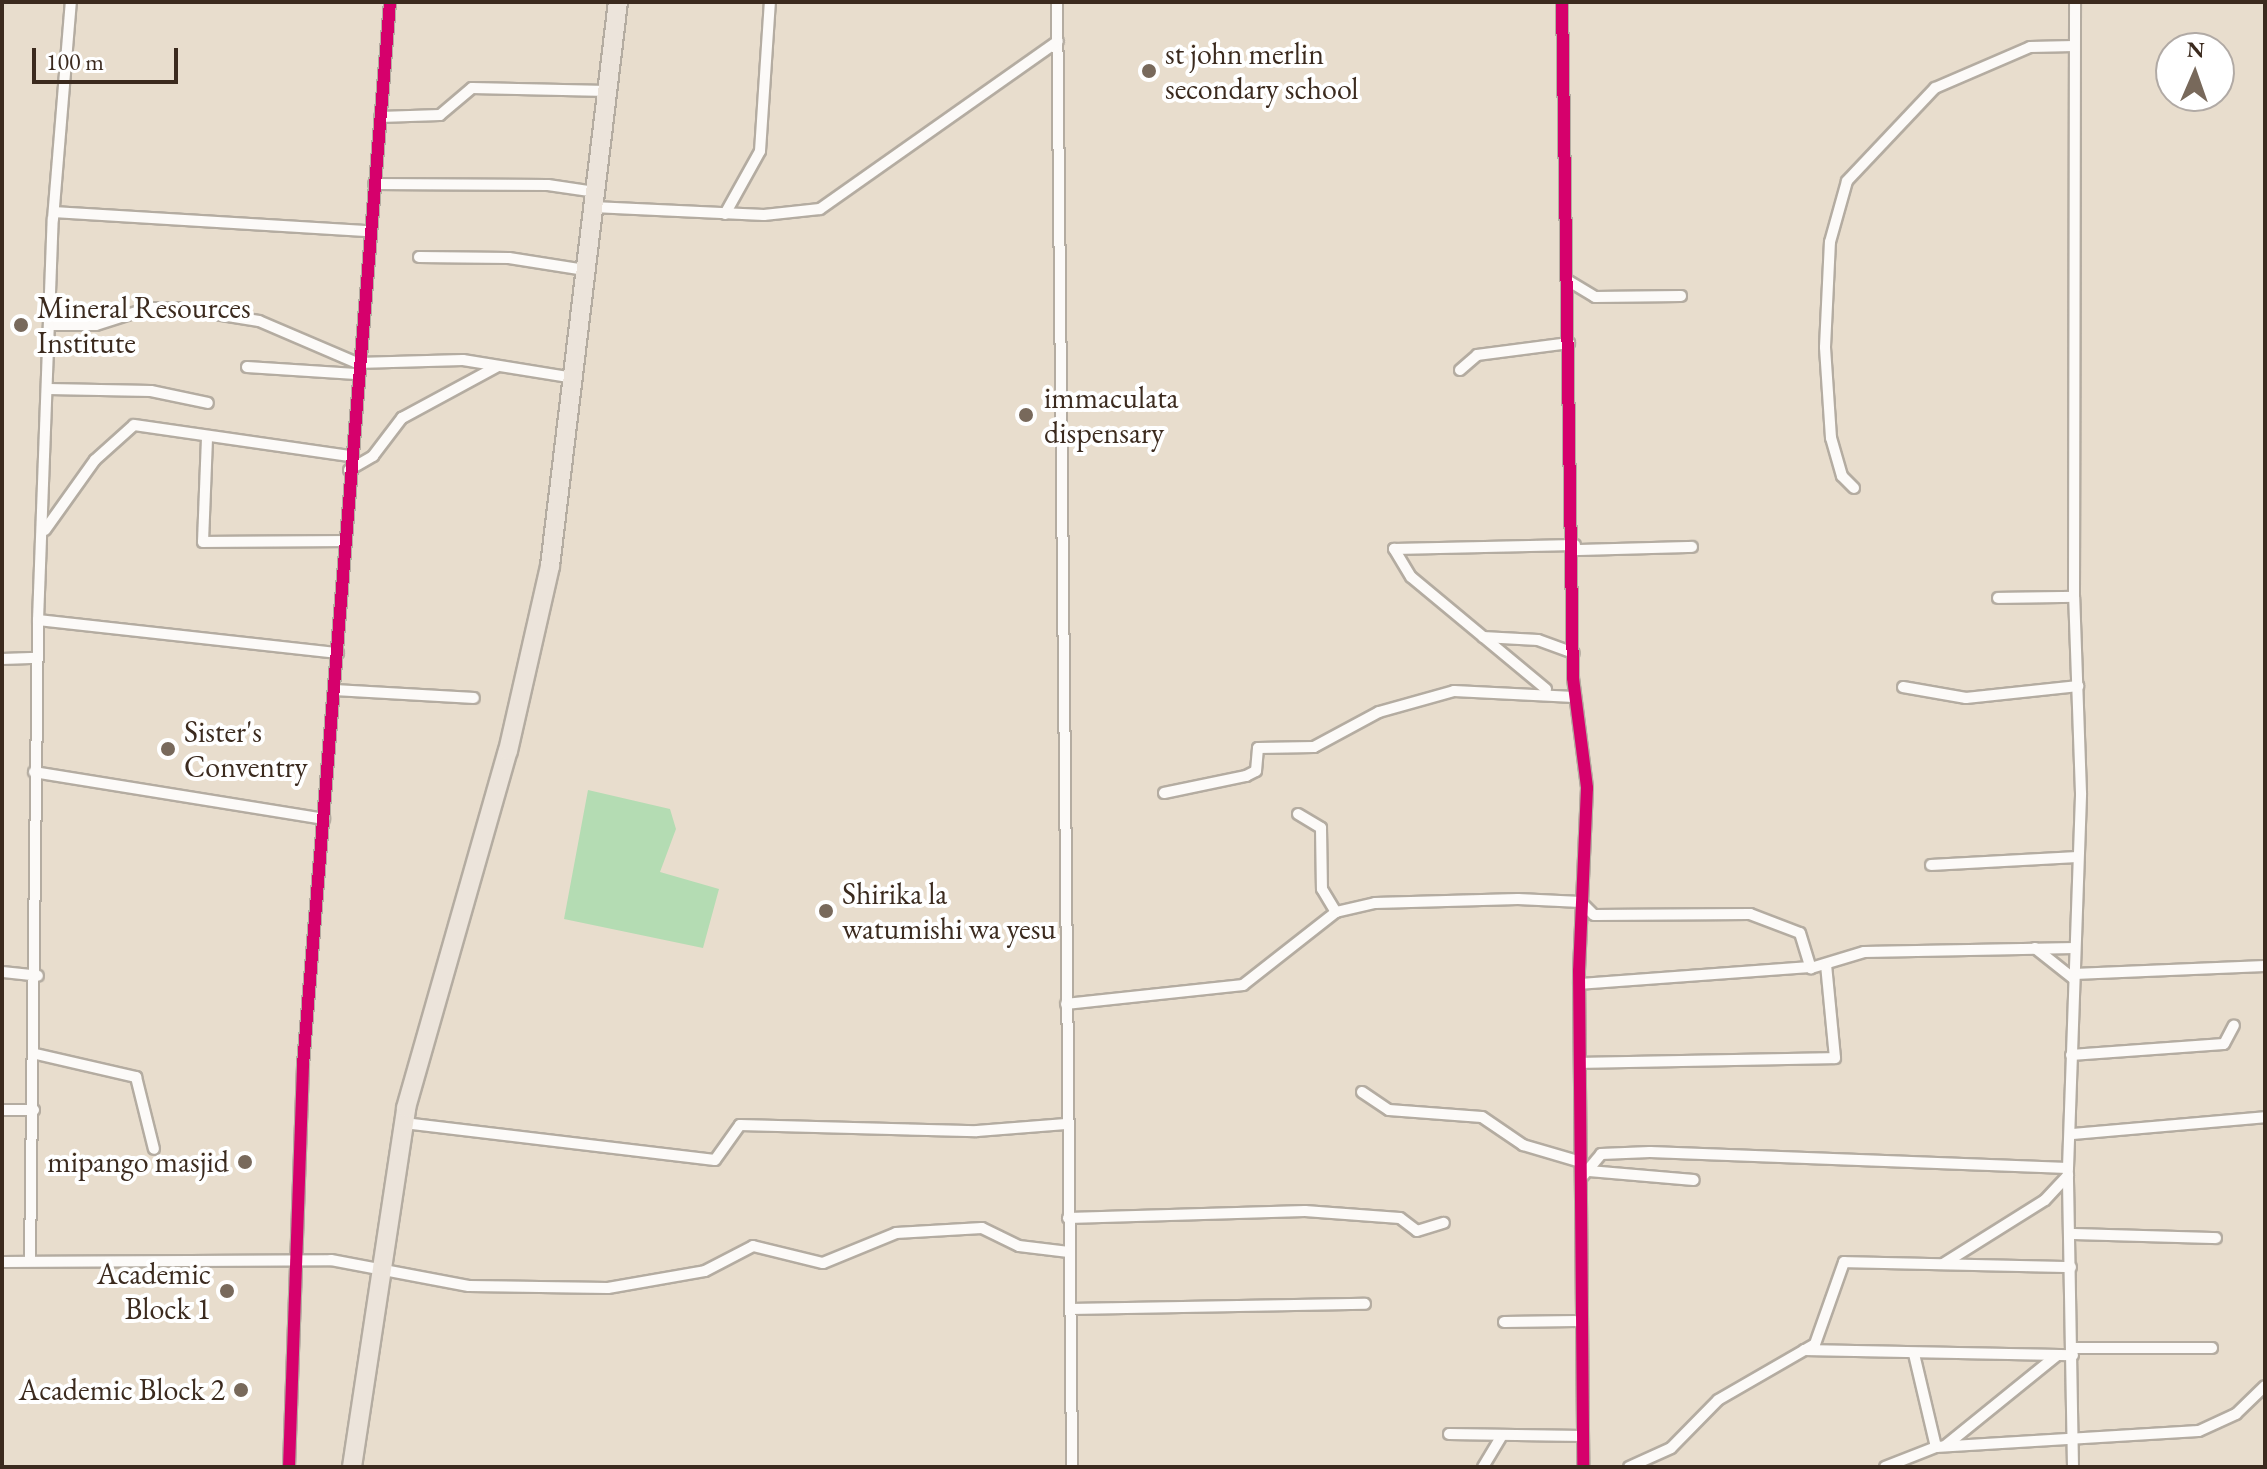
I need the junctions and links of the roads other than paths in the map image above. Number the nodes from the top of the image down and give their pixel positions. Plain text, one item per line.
1 (71, 2) edge
2 (390, 2) edge
3 (618, 2) edge
4 (770, 2) edge
5 (1057, 2) edge
6 (1562, 2) edge
7 (2075, 2) edge
8 (1058, 41) junction
9 (2074, 46) junction
10 (608, 91) junction
11 (380, 117) junction
12 (374, 184) junction
13 (595, 200) junction
14 (54, 212) junction
15 (725, 214) junction
16 (368, 231) junction
17 (419, 257) dead end
18 (585, 270) junction
19 (1567, 280) junction
20 (1681, 296) dead end
21 (52, 325) junction
22 (1569, 343) junction
23 (498, 366) junction
24 (247, 367) dead end
25 (357, 368) junction
26 (1460, 370) dead end
27 (574, 378) junction
28 (49, 389) junction
29 (208, 403) dead end
30 (207, 438) junction
31 (350, 456) junction
32 (349, 470) junction
33 (1854, 488) dead end
34 (44, 532) junction
35 (345, 541) junction
36 (1575, 547) junction
37 (1692, 547) dead end
38 (2074, 597) junction
39 (1998, 598) dead end
40 (38, 620) junction
41 (1483, 637) junction
42 (338, 653) junction
43 (1574, 653) junction
44 (38, 658) junction
45 (2, 659) edge
46 (2078, 686) junction
47 (1903, 687) dead end
48 (335, 690) junction
49 (1547, 690) junction
50 (1574, 697) junction
51 (474, 698) dead end
52 (34, 772) junction
53 (1164, 793) dead end
54 (1298, 814) dead end
55 (324, 819) junction
56 (2077, 857) junction
57 (1931, 865) dead end
58 (1581, 902) junction
59 (1336, 912) junction
60 (2033, 947) junction
61 (2075, 948) junction
62 (1826, 964) junction
63 (2265, 966) edge
64 (1808, 967) junction
65 (2, 972) edge
66 (38, 976) junction
67 (2074, 977) junction
68 (1579, 984) junction
69 (1066, 1004) junction
70 (2234, 1025) dead end
71 (36, 1054) junction
72 (2071, 1055) junction
73 (1581, 1063) junction
74 (1362, 1092) dead end
75 (2, 1110) edge
76 (34, 1110) junction
77 (2265, 1117) edge
78 (404, 1123) junction
79 (1066, 1124) junction
80 (2072, 1134) junction
81 (154, 1149) dead end
82 (1581, 1162) junction
83 (2068, 1172) junction
84 (1585, 1174) junction
85 (1694, 1180) dead end
86 (1068, 1218) junction
87 (1444, 1223) dead end
88 (2070, 1234) junction
89 (2216, 1238) dead end
90 (1069, 1252) junction
91 (30, 1260) junction
92 (294, 1260) junction
93 (2, 1262) edge
94 (1943, 1264) junction
95 (2071, 1267) junction
96 (376, 1269) junction
97 (1365, 1304) dead end
98 (1070, 1309) junction
99 (1581, 1321) junction
100 (1504, 1322) dead end
101 (2212, 1348) dead end
102 (1804, 1350) junction
103 (2073, 1352) junction
104 (1914, 1354) junction
105 (2056, 1356) junction
106 (2265, 1386) edge
107 (1449, 1434) dead end
108 (1502, 1435) junction
109 (1583, 1436) junction
110 (2072, 1441) junction
111 (1939, 1448) junction
112 (289, 1467) edge
113 (352, 1467) edge
114 (1072, 1467) edge
115 (1483, 1467) edge
116 (1583, 1467) edge
117 (1629, 1467) edge
118 (1885, 1467) edge
119 (2073, 1467) edge

1 - 14 street
2 - 11 street
3 - 10 highway
4 - 15 street
5 - 8 street
6 - 19 street
7 - 9 street
8 - 15 street
8 - 69 street
9 - 33 street
9 - 38 street
10 - 11 street
10 - 13 highway
11 - 12 street
12 - 13 street
12 - 16 street
13 - 15 street
13 - 18 highway
14 - 16 street
14 - 21 street
16 - 25 street
17 - 18 street
18 - 27 highway
19 - 20 street
19 - 22 street
21 - 25 street
21 - 28 street
22 - 26 street
22 - 36 street
23 - 25 street
23 - 27 street
23 - 32 street
24 - 25 street
25 - 31 street
27 - 78 highway
28 - 29 street
28 - 34 street
30 - 31 street
30 - 34 street
30 - 35 street
31 - 32 street
32 - 35 street
34 - 40 street
35 - 42 street
36 - 37 street
36 - 41 street
36 - 43 street
38 - 39 street
38 - 46 street
40 - 42 street
40 - 44 street
41 - 43 street
41 - 49 street
42 - 48 street
43 - 50 street
44 - 45 street
44 - 52 street
46 - 47 street
46 - 56 street
48 - 51 street
48 - 55 street
49 - 50 street
49 - 53 street
50 - 58 street
52 - 55 street
52 - 66 street
54 - 59 street
55 - 92 street
56 - 57 street
56 - 61 street
58 - 59 street
58 - 64 street
58 - 68 street
59 - 69 street
60 - 61 street
60 - 62 street
60 - 67 street
61 - 67 street
62 - 64 street
62 - 73 street
63 - 67 street
64 - 68 street
65 - 66 street
66 - 71 street
67 - 72 street
68 - 73 street
69 - 79 street
70 - 72 street
71 - 76 street
71 - 81 street
72 - 80 street
73 - 82 street
74 - 82 street
75 - 76 street
76 - 91 street
77 - 80 street
78 - 79 street
78 - 96 highway
79 - 86 street
80 - 83 street
82 - 84 street
83 - 84 street
83 - 88 street
83 - 94 street
84 - 85 street
84 - 99 street
86 - 87 street
86 - 90 street
88 - 89 street
88 - 95 street
90 - 96 street
90 - 98 street
91 - 92 street
91 - 93 street
92 - 96 street
92 - 112 street
94 - 95 street
94 - 102 street
95 - 103 street
96 - 113 highway
97 - 98 street
98 - 114 street
99 - 100 street
99 - 109 street
101 - 103 street
102 - 104 street
102 - 117 street
103 - 105 street
103 - 110 street
104 - 105 street
104 - 111 street
105 - 111 street
106 - 110 street
107 - 108 street
108 - 109 street
108 - 115 street
109 - 116 street
110 - 111 street
110 - 119 street
111 - 118 street

